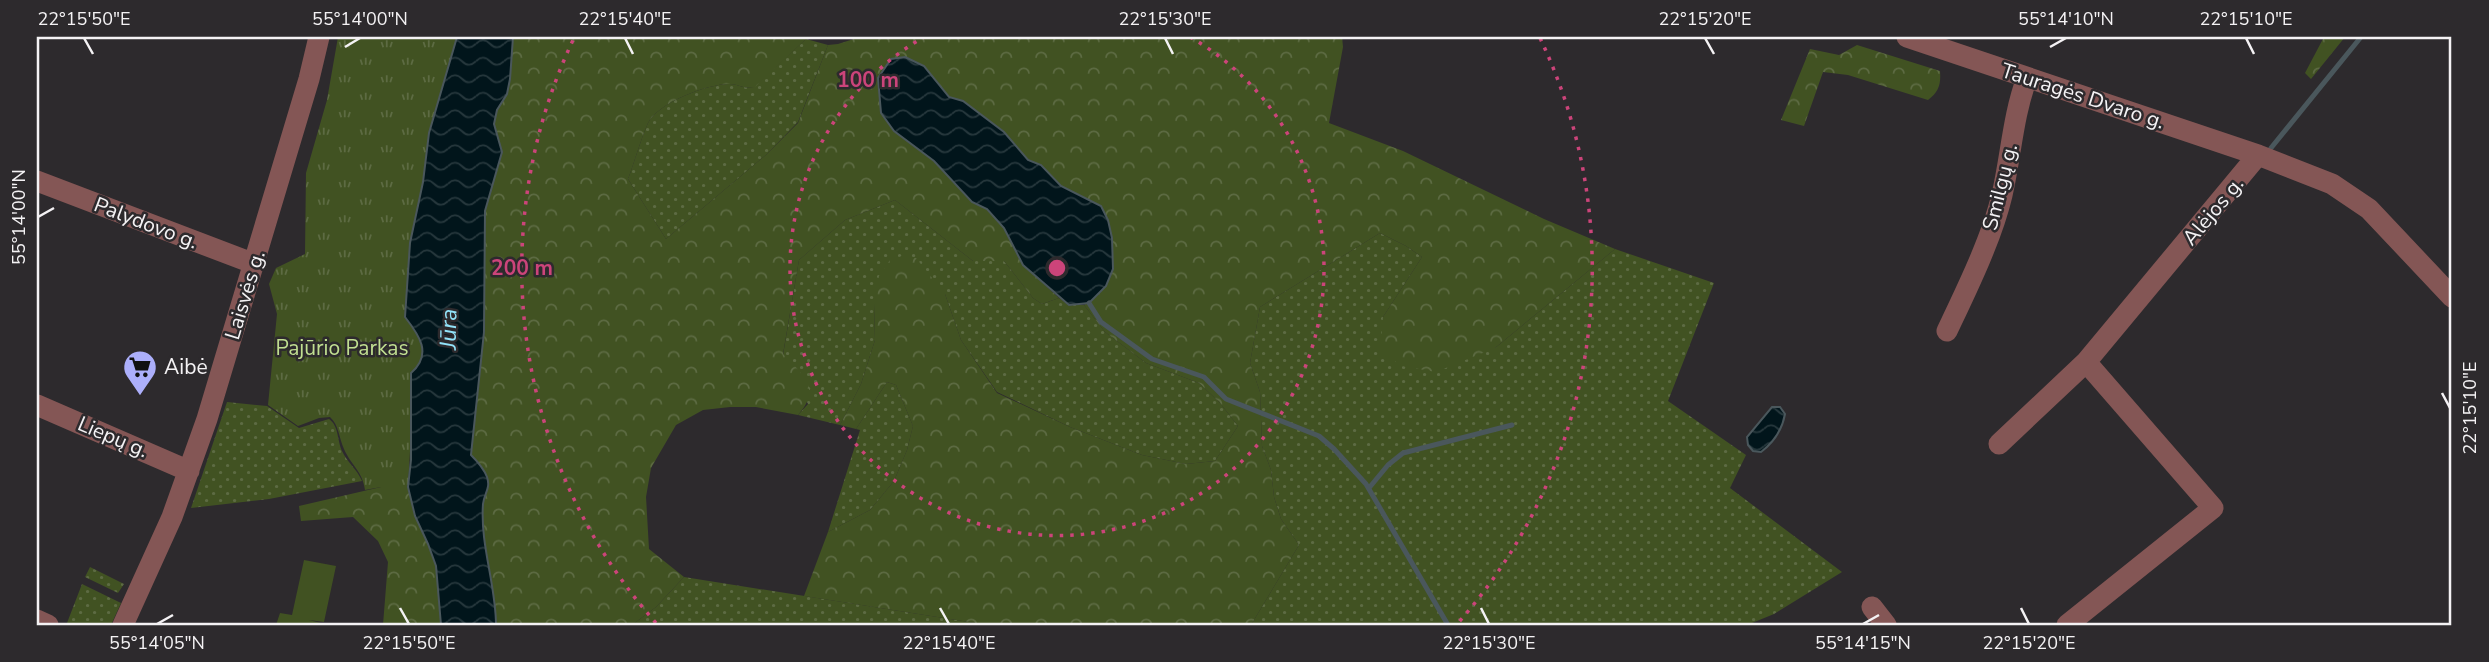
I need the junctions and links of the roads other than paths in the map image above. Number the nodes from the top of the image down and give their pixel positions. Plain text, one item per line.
1 (319, 37) edge
2 (1907, 37) edge
3 (2026, 78) junction
4 (2259, 155) junction
5 (37, 181) edge
6 (255, 264) junction
7 (2452, 297) edge
8 (1947, 331) dead end
9 (2086, 362) junction
10 (37, 405) edge
11 (1999, 444) dead end
12 (189, 471) junction
13 (1872, 607) dead end
14 (37, 620) edge
15 (48, 625) edge
16 (123, 625) edge
17 (1886, 625) edge
18 (2067, 625) edge

1 - 6 street, Laisvės g.
2 - 3 street, Tauragės Dvaro g.
3 - 4 street, Tauragės Dvaro g.
3 - 8 street, Smilgų g.
4 - 7 street, Alėjos g.
4 - 9 street, Alėjos g.
5 - 6 street, Palydovo g.
6 - 12 street, Laisvės g.
9 - 11 street, Alėjos g.
9 - 18 street
10 - 12 street, Liepų g.
12 - 16 street, Laisvės g.
13 - 17 street
14 - 15 street

